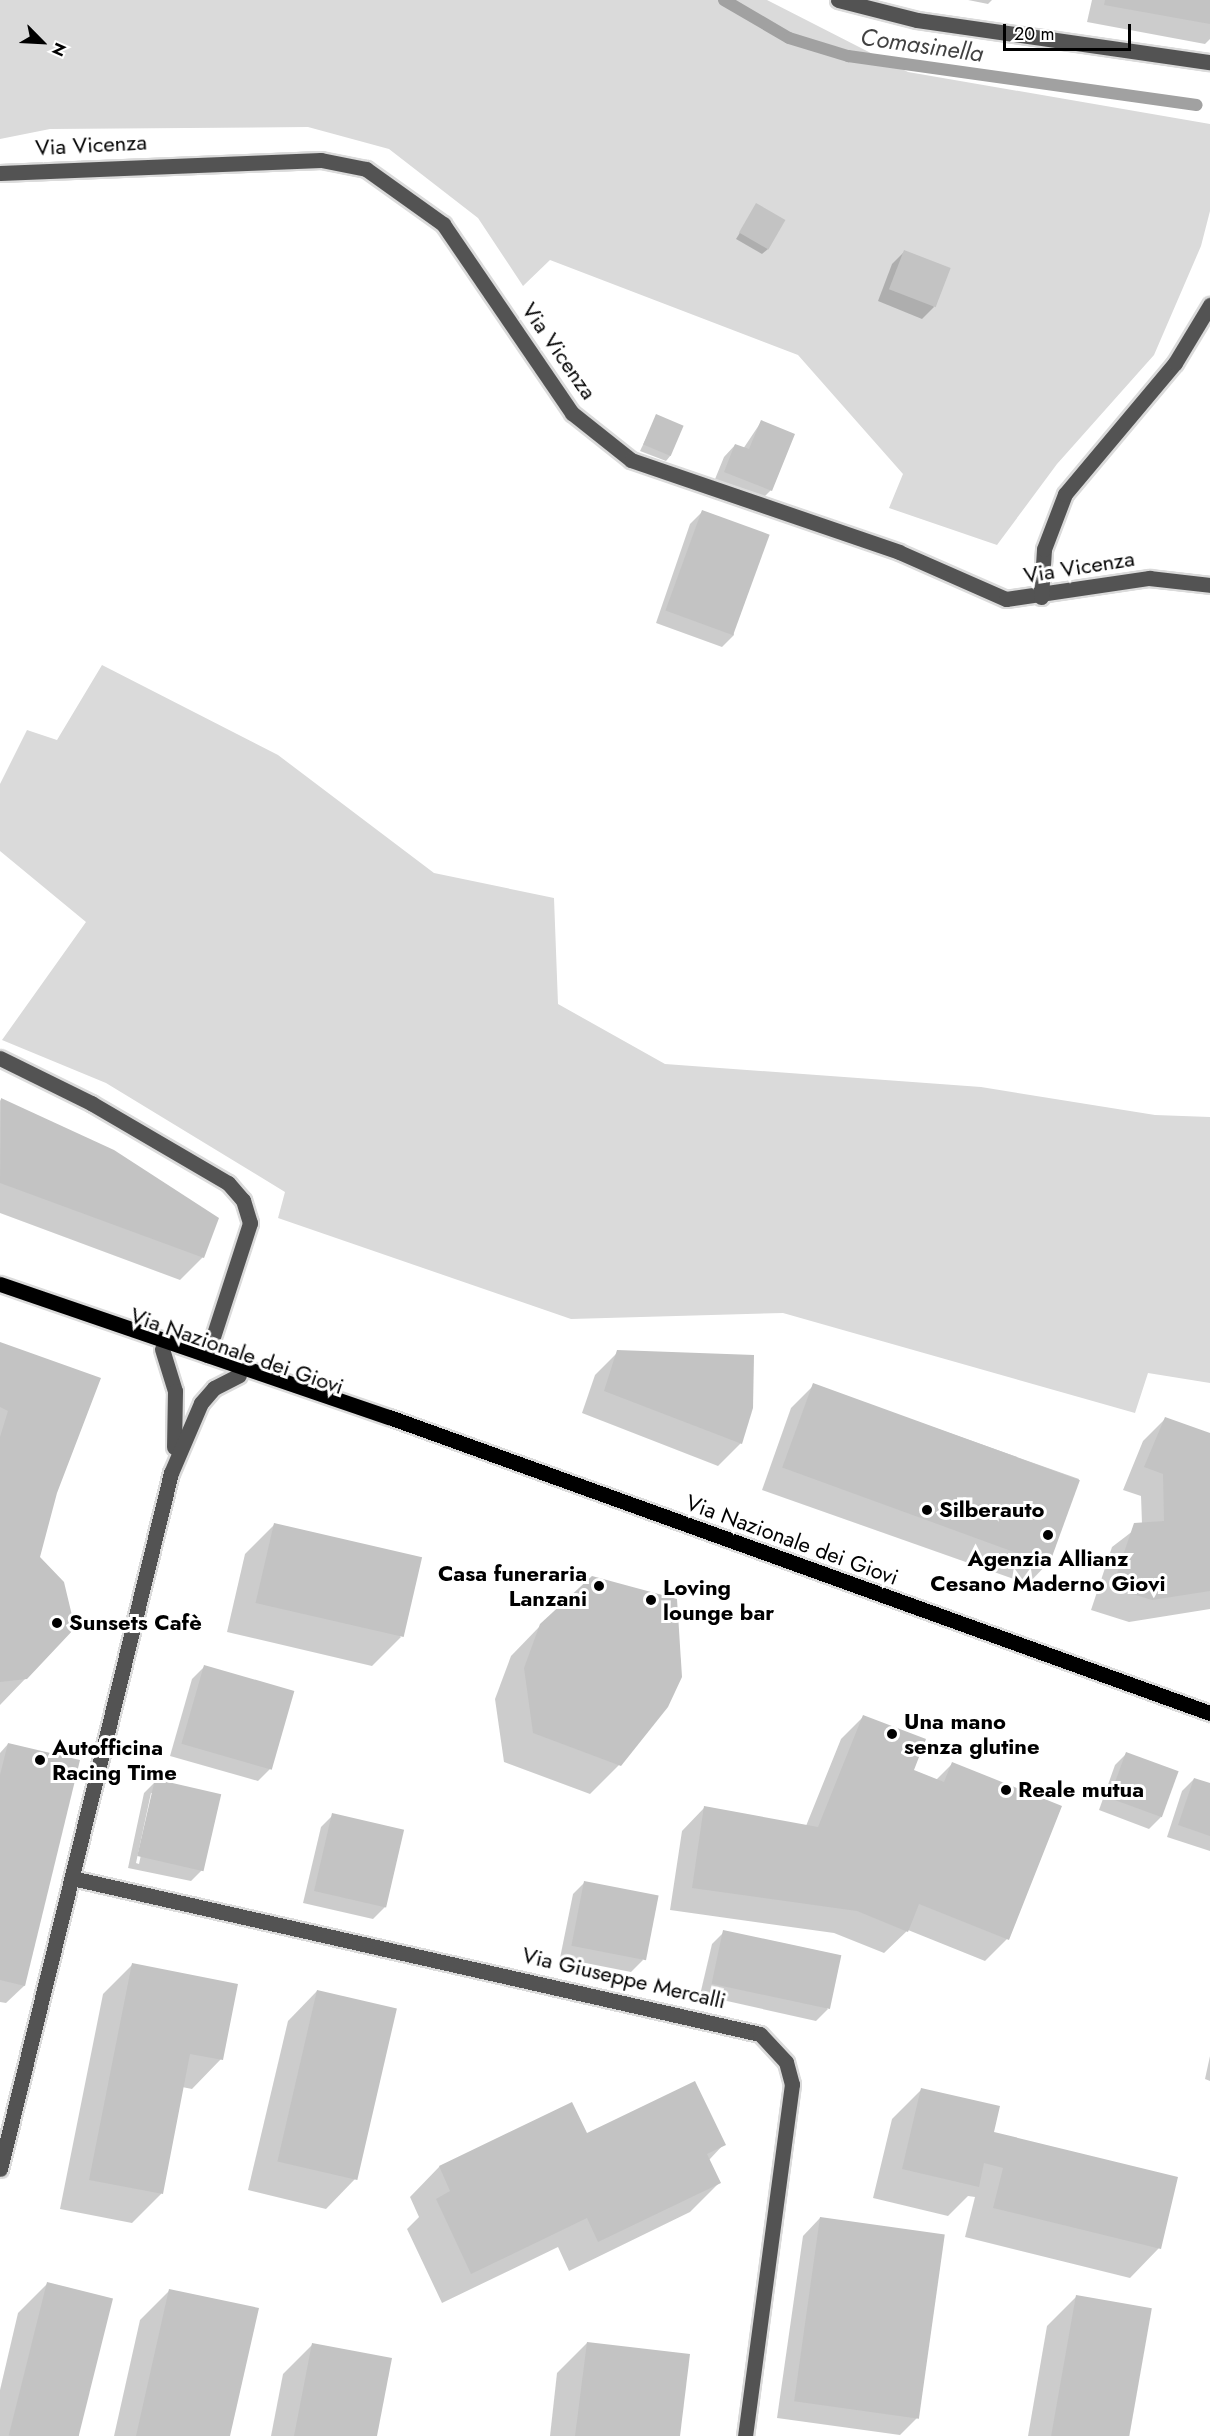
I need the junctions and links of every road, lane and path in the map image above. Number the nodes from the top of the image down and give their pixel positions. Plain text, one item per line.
1 (838, 0) edge
2 (1210, 62) edge
3 (0, 173) edge
4 (1210, 304) edge
5 (1210, 585) edge
6 (1041, 597) junction
7 (0, 1058) edge
8 (0, 1284) edge
9 (0, 1294) edge
10 (162, 1349) junction
11 (207, 1355) junction
12 (239, 1376) junction
13 (461, 1447) junction
14 (171, 1473) junction
15 (1210, 1713) edge
16 (72, 1878) junction
17 (0, 2169) edge
18 (746, 2436) edge

1 - 2 street
3 - 6 street, Via Vicenza
4 - 6 street
5 - 6 street, Via Vicenza
7 - 11 street, Via Nazionale dei Giovi
8 - 11 main road, Via Nazionale dei Giovi
9 - 10 main road, Via Nazionale dei Giovi
10 - 12 main road, Via Nazionale dei Giovi
10 - 14 street
11 - 13 main road, Via Nazionale dei Giovi
12 - 13 main road, Via Nazionale dei Giovi
12 - 14 street
13 - 15 main road, Via Nazionale dei Giovi
14 - 16 street
16 - 17 street
16 - 18 street, Via Giuseppe Mercalli

